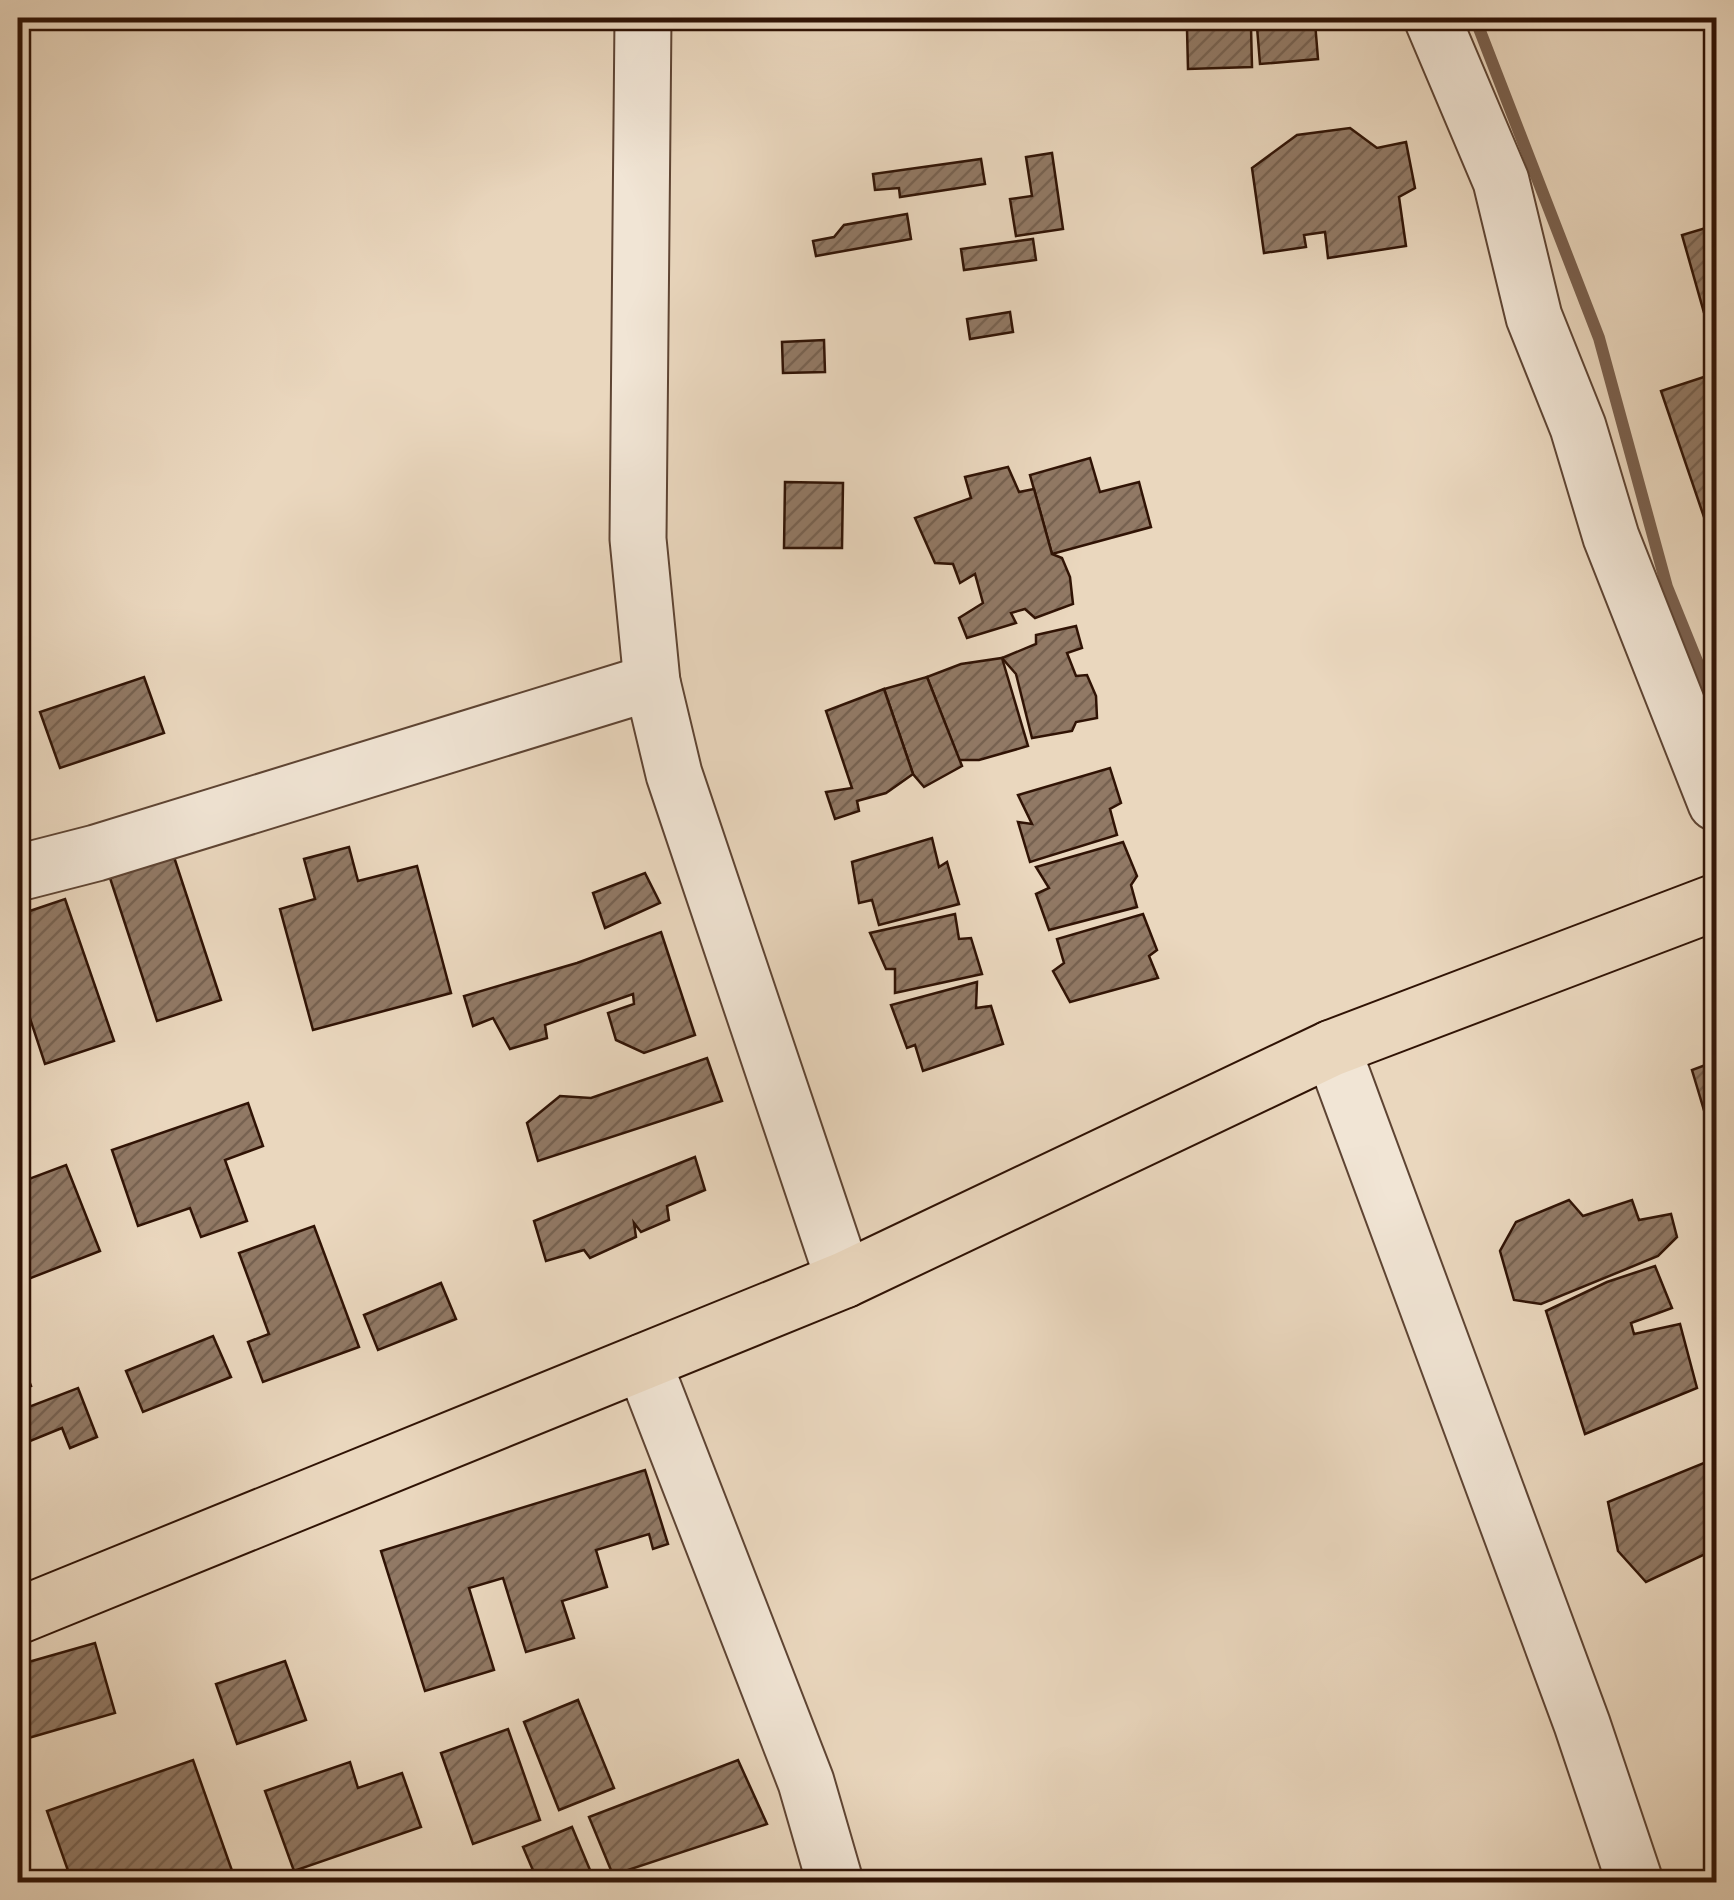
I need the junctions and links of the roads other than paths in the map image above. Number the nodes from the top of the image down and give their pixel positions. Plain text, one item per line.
1 (643, 18) edge
2 (1432, 18) edge
3 (652, 682) junction
4 (1716, 803) edge
5 (18, 874) edge
6 (1716, 902) edge
7 (1332, 1048) junction
8 (844, 1280) junction
9 (642, 1362) junction
10 (18, 1616) edge
11 (835, 1882) edge
12 (1635, 1882) edge

1 - 3 street
2 - 4 street
3 - 5 street
3 - 8 street
6 - 7 main road
7 - 8 main road
7 - 12 street
8 - 9 main road
9 - 10 main road
9 - 11 street

